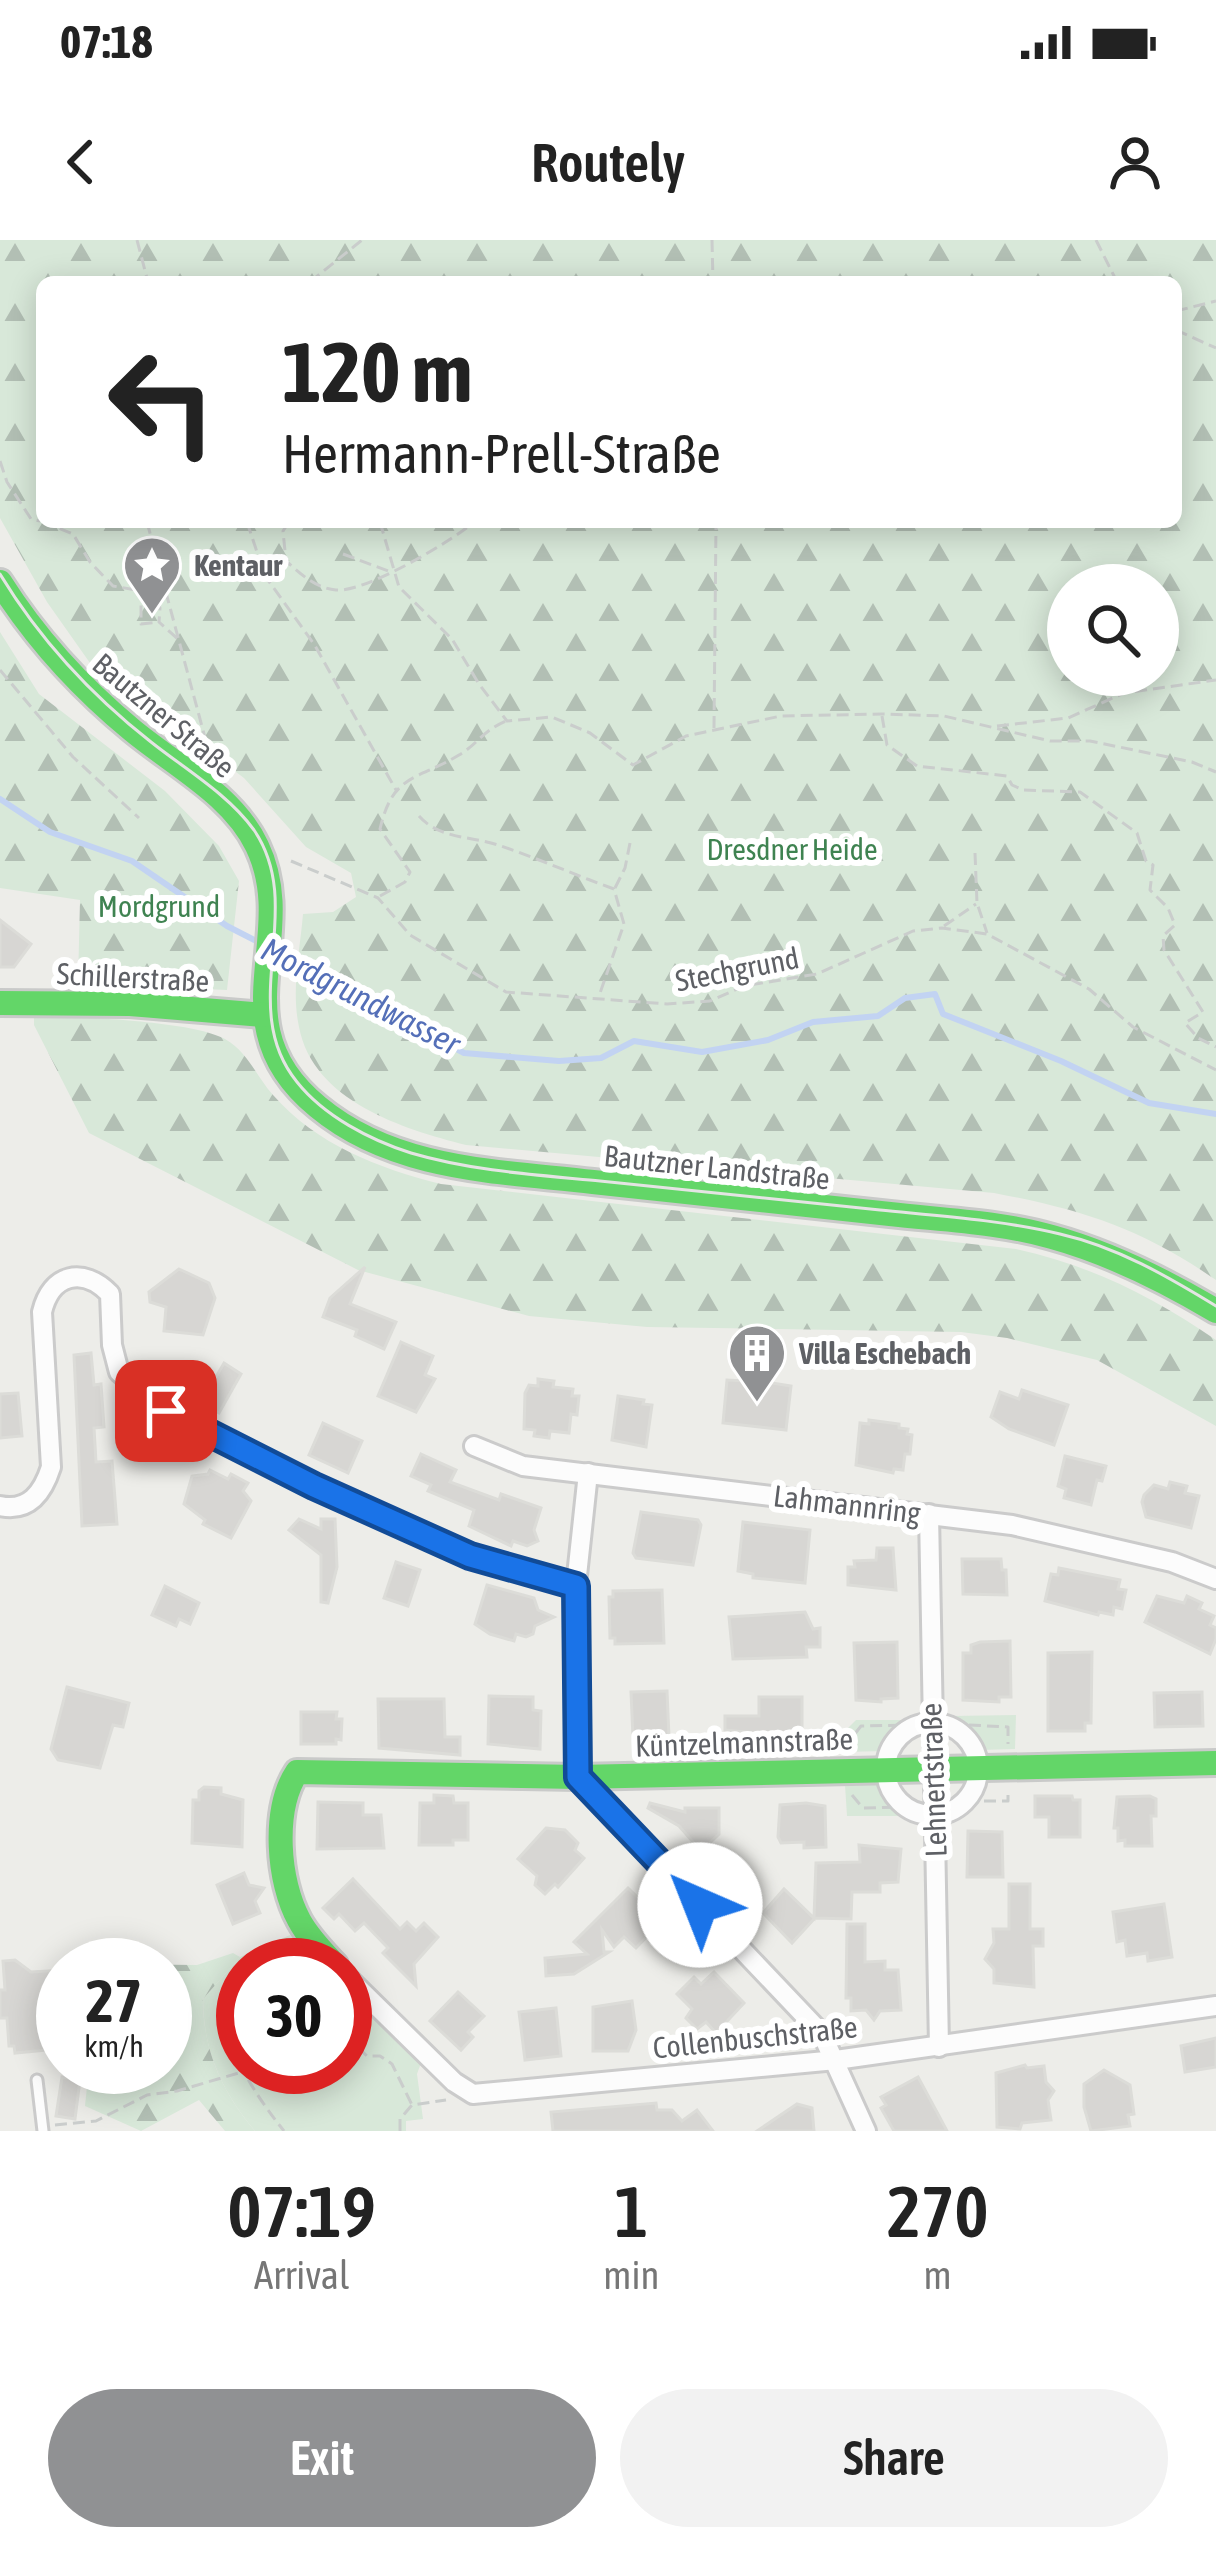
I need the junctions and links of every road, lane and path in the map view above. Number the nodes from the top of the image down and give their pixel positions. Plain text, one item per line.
1 (137, 240) edge
2 (362, 240) edge
3 (712, 240) edge
4 (1096, 240) edge
5 (146, 276) edge
6 (317, 276) edge
7 (713, 276) edge
8 (1114, 276) edge
9 (1216, 301) edge
10 (1182, 310) edge
11 (1182, 334) edge
12 (1216, 348) edge
13 (0, 461) edge
14 (36, 520) edge
15 (58, 528) edge
16 (148, 528) edge
17 (249, 528) edge
18 (285, 528) edge
19 (381, 528) edge
20 (464, 528) edge
21 (716, 528) edge
22 (343, 554) dead end
23 (392, 572) junction
24 (0, 582) edge
25 (162, 584) junction
26 (154, 593) junction
27 (159, 622) junction
28 (180, 641) junction
29 (0, 670) edge
30 (1216, 680) edge
31 (881, 714) junction
32 (507, 721) junction
33 (991, 727) junction
34 (714, 730) junction
35 (1216, 772) edge
36 (202, 787) junction
37 (396, 790) junction
38 (419, 816) dead end
39 (139, 818) dead end
40 (630, 843) dead end
41 (260, 850) junction
42 (976, 853) dead end
43 (614, 890) junction
44 (378, 898) junction
45 (977, 903) junction
46 (941, 928) junction
47 (987, 934) junction
48 (598, 998) junction
49 (0, 1003) edge
50 (263, 1004) junction
51 (1216, 1047) edge
52 (1216, 1070) edge
53 (1216, 1311) edge
54 (474, 1446) dead end
55 (588, 1473) junction
56 (0, 1506) edge
57 (928, 1514) junction
58 (1216, 1579) edge
59 (576, 1586) junction
60 (930, 1724) junction
61 (851, 1756) junction
62 (1216, 1763) edge
63 (934, 1767) junction
64 (885, 1768) junction
65 (979, 1768) junction
66 (1008, 1768) junction
67 (578, 1777) junction
68 (966, 1801) junction
69 (905, 1807) junction
70 (935, 1816) junction
71 (308, 1938) edge
72 (372, 2002) edge
73 (1216, 2006) edge
74 (939, 2047) junction
75 (372, 2056) edge
76 (836, 2060) junction
77 (216, 2080) edge
78 (39, 2094) edge
79 (258, 2094) edge
80 (421, 2104) dead end
81 (412, 2105) junction
82 (69, 2125) dead end
83 (43, 2131) edge
84 (284, 2131) edge
85 (400, 2131) edge
86 (866, 2131) edge

1 - 5 path
2 - 6 path
3 - 7 path
4 - 8 path
9 - 10 path
11 - 12 path
13 - 14 path
15 - 26 path
16 - 25 path
17 - 37 path
18 - 23 path
19 - 23 path
20 - 23 path
21 - 34 path
22 - 23 path
23 - 32 path
24 - 36 main road, Bautzner Straße
25 - 26 path
25 - 28 path
26 - 27 path
26 - 27 path
27 - 28 path
28 - 36 path
29 - 39 path
30 - 33 path
31 - 33 path
31 - 34 path
31 - 51 path
32 - 34 path
32 - 37 path
33 - 35 path
36 - 41 main road, Bautzner Straße
37 - 44 path
38 - 43 path
40 - 43 path
41 - 44 path, Stechgrund
41 - 50 main road, Bautzner Straße
42 - 45 path
43 - 48 path
44 - 48 path, Stechgrund
45 - 46 path
45 - 47 path
46 - 47 path, Stechgrund
46 - 48 path, Stechgrund
47 - 52 path, Stechgrund
49 - 50 main road, Schillerstraße
50 - 53 main road, Bautzner Landstraße
54 - 55 street, Lahmannring
55 - 57 street, Lahmannring
55 - 59 street
56 - 59 street
57 - 58 street, Lahmannring
57 - 60 street, Lehnertstraße
59 - 67 street
60 - 61 path
60 - 63 street, Lehnertstraße
60 - 64 street
60 - 65 street
60 - 66 path
61 - 64 main road, Küntzelmannstraße
61 - 67 main road, Küntzelmannstraße
61 - 69 path
62 - 66 main road, Küntzelmannstraße
63 - 64 main road, Küntzelmannstraße
63 - 65 main road, Küntzelmannstraße
63 - 70 street, Lehnertstraße
64 - 69 street
65 - 66 main road, Küntzelmannstraße
65 - 68 street
66 - 68 path
67 - 71 main road, Küntzelmannstraße
67 - 76 street
68 - 70 street
69 - 70 street
70 - 74 street, Lehnertstraße
72 - 76 street, Collenbuschstraße
73 - 74 street, Collenbuschstraße
74 - 76 street, Collenbuschstraße
75 - 81 path
76 - 86 street
77 - 82 path
78 - 83 lane
79 - 84 path
80 - 81 path
81 - 85 path

